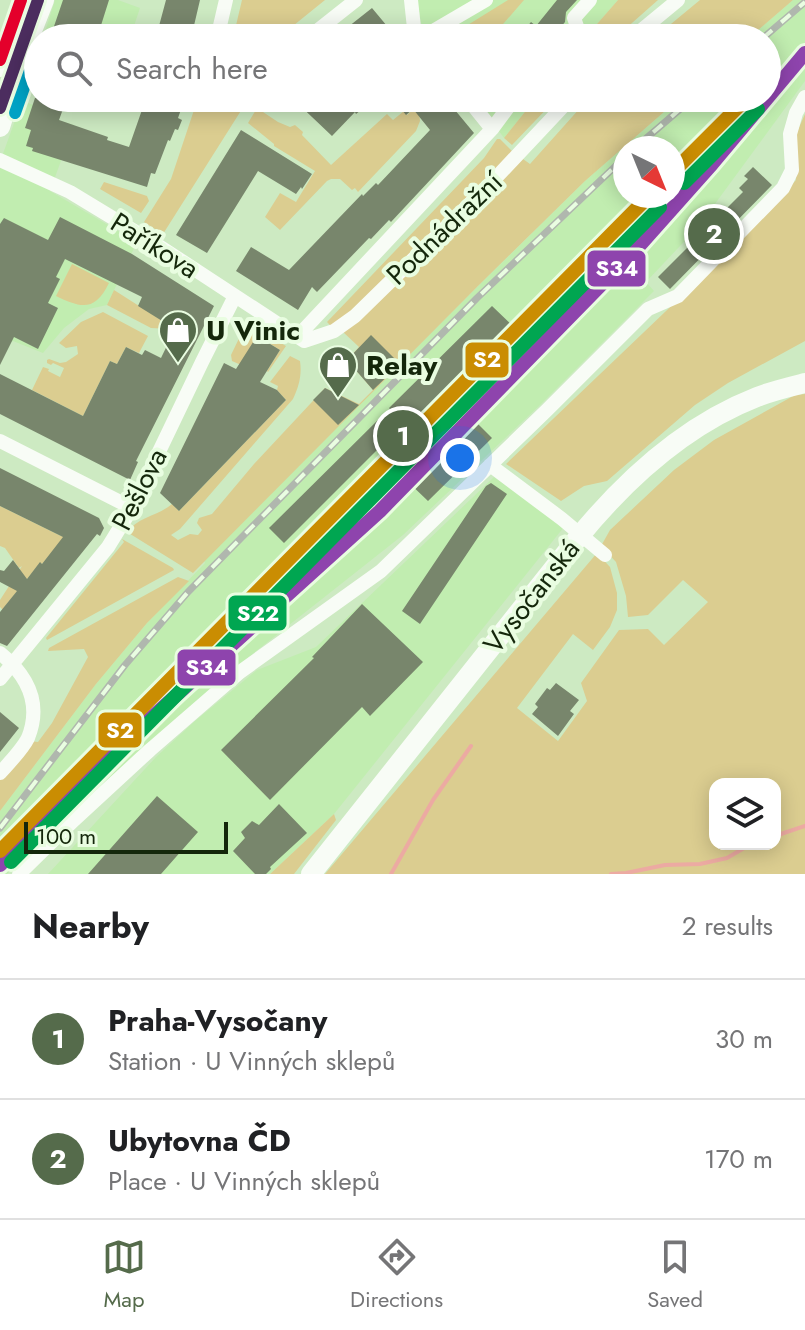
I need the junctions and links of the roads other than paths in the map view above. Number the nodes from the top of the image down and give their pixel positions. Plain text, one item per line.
1 (23, 0) edge
2 (44, 0) edge
3 (226, 0) edge
4 (356, 0) edge
5 (411, 0) edge
6 (486, 0) edge
7 (590, 0) edge
8 (678, 0) edge
9 (35, 24) edge
10 (220, 24) edge
11 (326, 24) edge
12 (414, 24) edge
13 (444, 24) edge
14 (576, 24) edge
15 (649, 24) edge
16 (24, 51) edge
17 (0, 67) edge
18 (805, 97) edge
19 (478, 112) edge
20 (505, 112) edge
21 (558, 112) edge
22 (0, 127) edge
23 (492, 129) junction
24 (0, 160) edge
25 (235, 296) junction
26 (301, 339) junction
27 (805, 383) edge
28 (0, 441) edge
29 (490, 465) junction
30 (132, 508) junction
31 (605, 555) dead end
32 (0, 653) edge
33 (14, 664) junction
34 (0, 679) edge
35 (0, 773) edge
36 (19, 874) edge
37 (311, 874) edge

1 - 17 main road
2 - 9 main road
3 - 10 street
4 - 11 street
5 - 12 street
6 - 13 street
7 - 14 street
8 - 15 street
16 - 22 main road
18 - 29 street
19 - 23 street
20 - 23 street, Podnádražní
21 - 26 street, Podnádražní
23 - 26 street, Podnádražní
24 - 25 street, Paříkova
25 - 26 street, Paříkova
25 - 30 street, Pešlova
27 - 37 main road, Vysočanská
28 - 30 street
29 - 31 street
29 - 36 street
30 - 33 street, Pešlova
32 - 33 street
33 - 34 street, Pešlova
33 - 35 street

